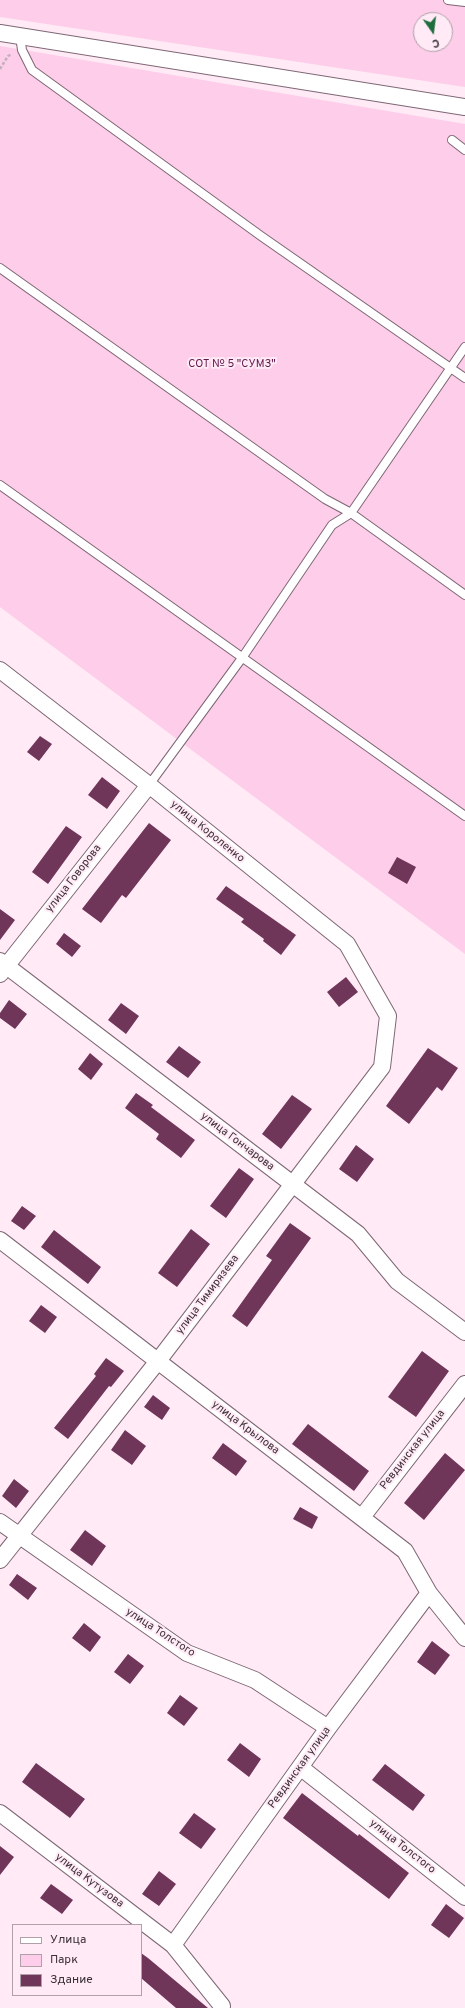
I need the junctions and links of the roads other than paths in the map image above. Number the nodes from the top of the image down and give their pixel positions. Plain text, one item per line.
1 (448, 0) edge
2 (465, 2) edge
3 (0, 33) edge
4 (21, 43) junction
5 (465, 107) edge
6 (452, 140) dead end
7 (465, 150) edge
8 (0, 268) edge
9 (465, 347) edge
10 (450, 368) junction
11 (465, 378) edge
12 (0, 485) edge
13 (351, 513) junction
14 (465, 595) edge
15 (242, 658) junction
16 (0, 670) edge
17 (148, 785) junction
18 (465, 816) edge
19 (2, 967) edge
20 (388, 1016) joint
21 (292, 1183) junction
22 (0, 1240) edge
23 (465, 1332) edge
24 (158, 1361) junction
25 (465, 1384) edge
26 (362, 1517) junction
27 (0, 1522) edge
28 (18, 1536) junction
29 (0, 1560) edge
30 (429, 1593) junction
31 (465, 1638) edge
32 (328, 1728) junction
33 (300, 1767) junction
34 (0, 1813) edge
35 (465, 1897) edge
36 (173, 1945) junction
37 (222, 2006) dead end

1 - 2 lane
3 - 4 street
4 - 5 street
4 - 10 lane
6 - 7 lane
8 - 13 lane
9 - 10 lane
10 - 11 lane
10 - 13 lane
12 - 15 lane
13 - 14 lane
13 - 15 lane
15 - 17 lane
15 - 18 lane
16 - 17 street, улица Короленко
17 - 19 street, улица Говорова
17 - 20 street, улица Короленко
19 - 21 street, улица Гончарова
20 - 21 street, улица Тимирязева
21 - 23 street, улица Гончарова
21 - 24 street, улица Тимирязева
22 - 24 street, улица Крылова
24 - 26 street, улица Крылова
24 - 28 street, улица Тимирязева
25 - 26 street, Ревдинская улица
26 - 30 street, улица Крылова
27 - 28 street, улица Толстого
28 - 29 street, улица Тимирязева
28 - 32 street, улица Толстого
30 - 31 street, улица Крылова
30 - 32 street, Ревдинская улица
32 - 33 street, Ревдинская улица
33 - 35 street, улица Толстого
33 - 36 street, Ревдинская улица
34 - 36 street, улица Кутузова
36 - 37 street, улица Кутузова

